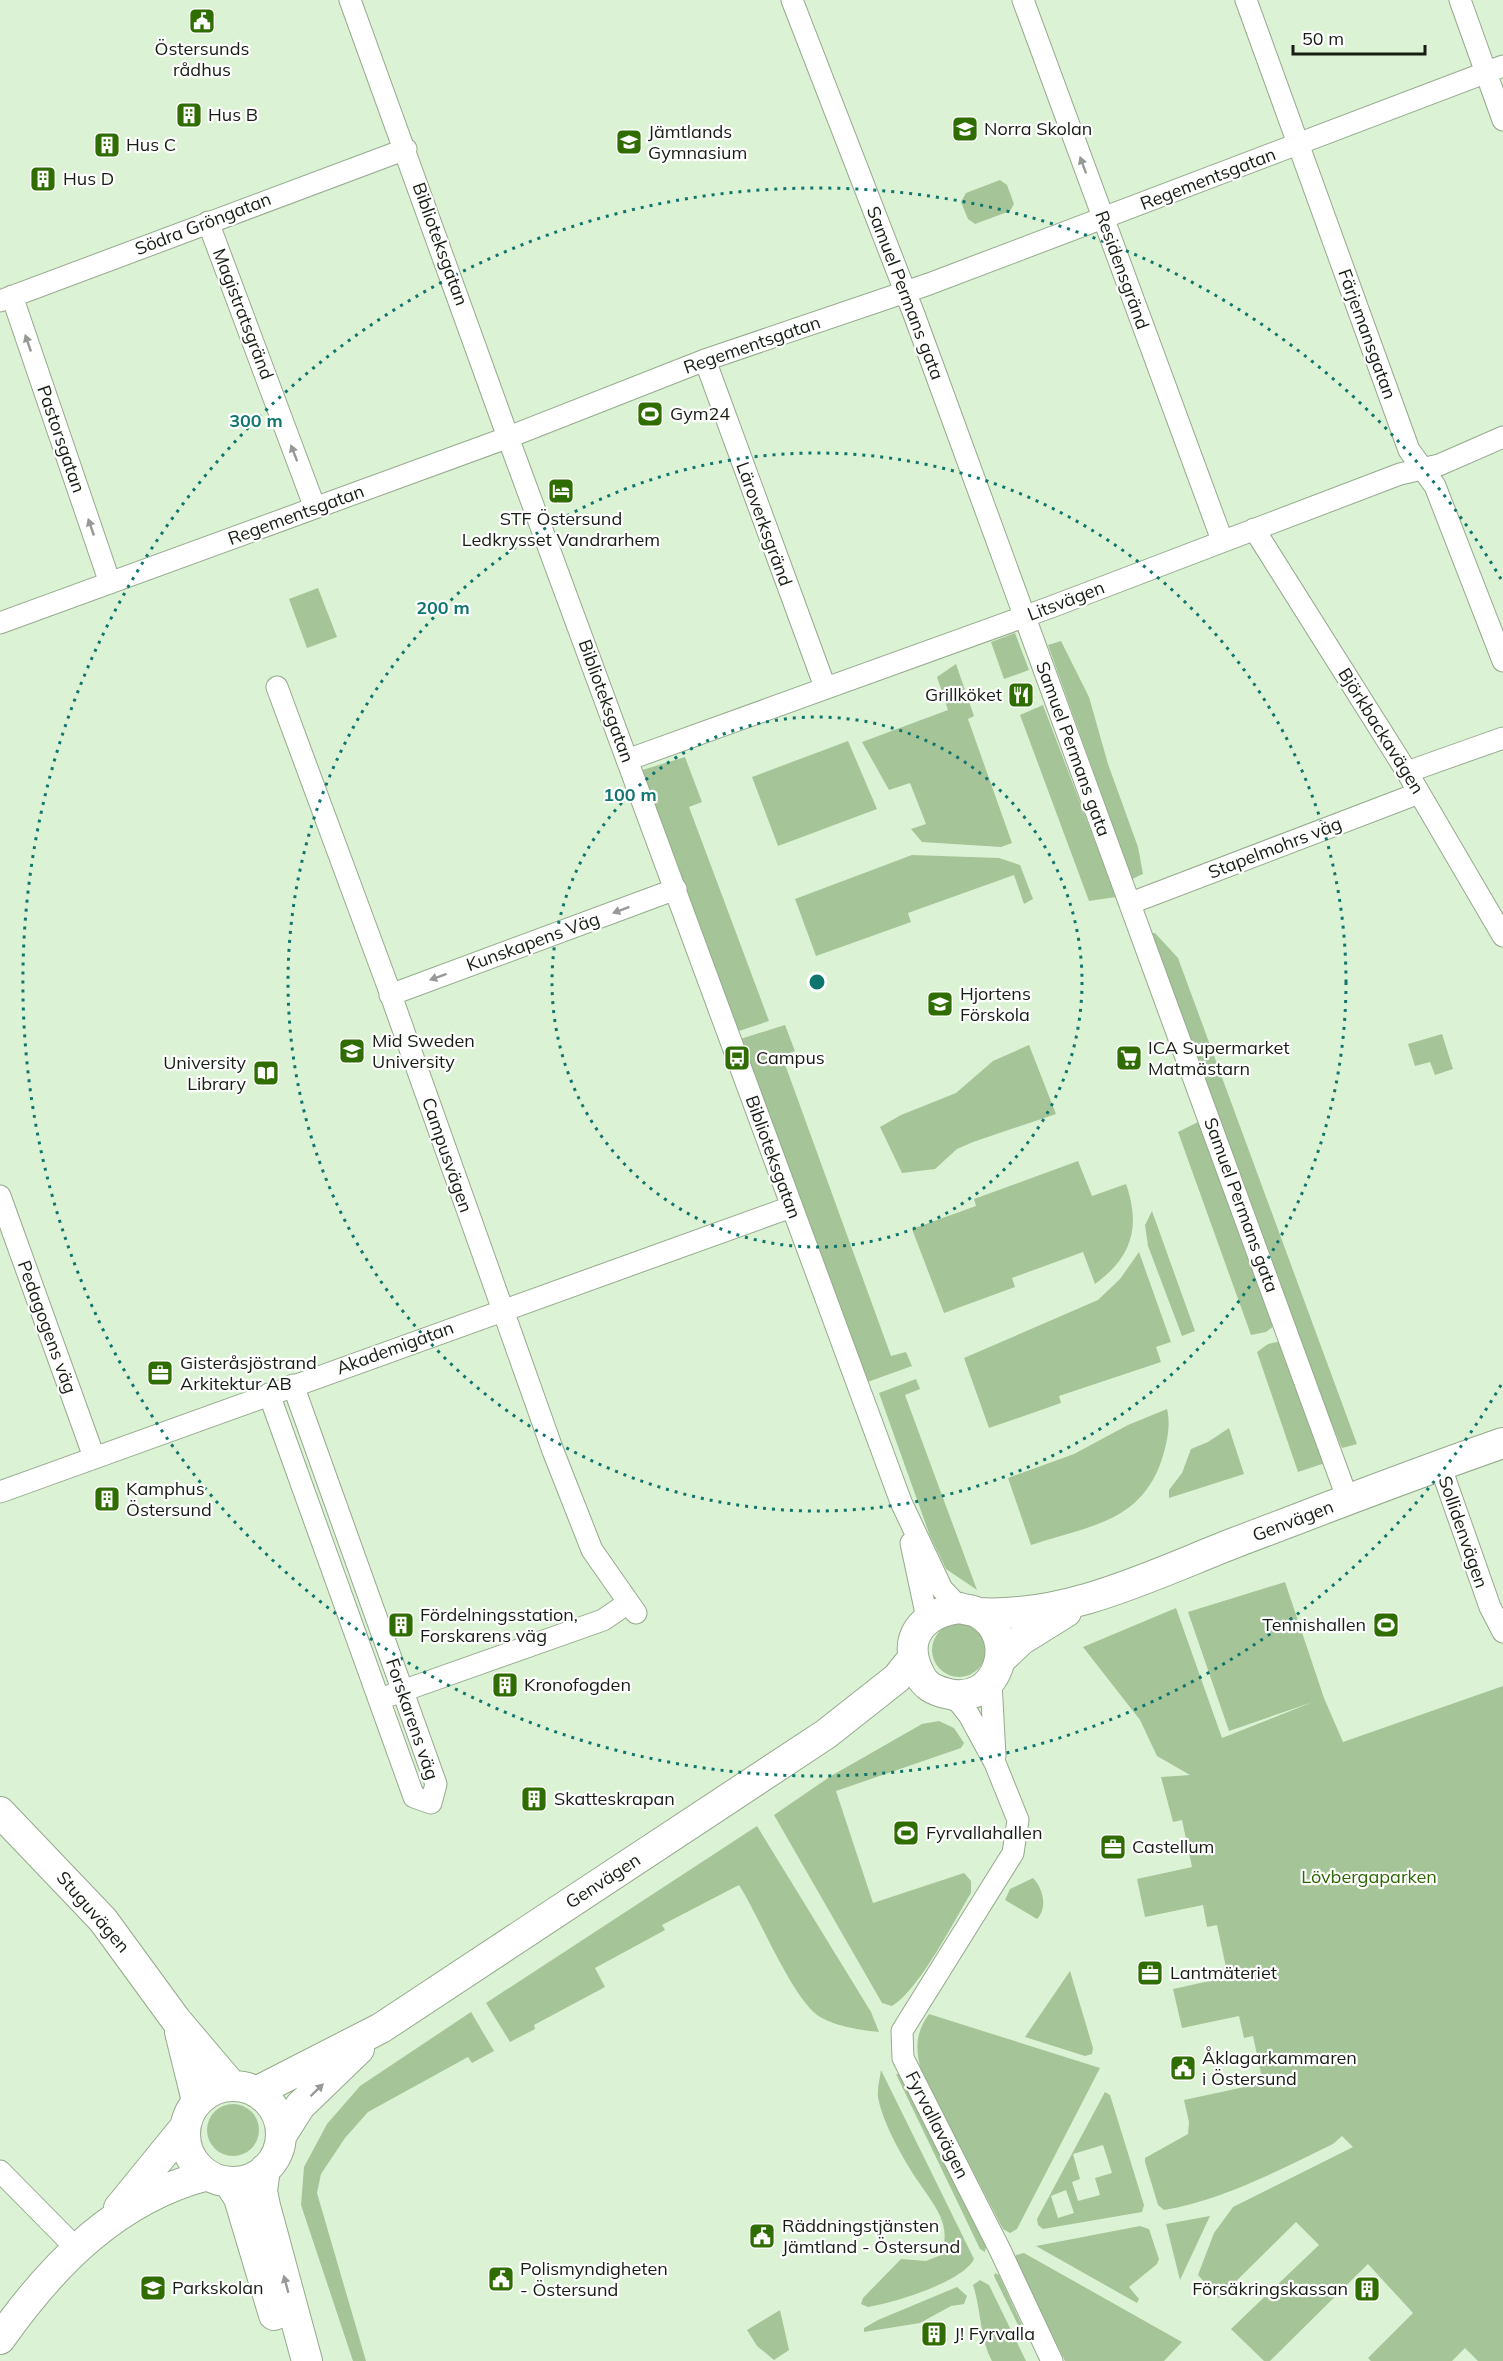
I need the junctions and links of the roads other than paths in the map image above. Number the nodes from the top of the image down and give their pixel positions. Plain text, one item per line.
1 (350, 0) edge
2 (1023, 0) edge
3 (1246, 0) edge
4 (1460, 0) edge
5 (798, 2) edge
6 (1494, 69) edge
7 (1503, 120) edge
8 (1298, 144) junction
9 (406, 149) junction
10 (1103, 220) junction
11 (208, 222) junction
12 (906, 292) junction
13 (6, 298) edge
14 (705, 360) junction
15 (509, 437) junction
16 (1503, 437) edge
17 (1421, 467) junction
18 (315, 508) junction
19 (1254, 529) junction
20 (1222, 540) junction
21 (110, 582) junction
22 (1024, 617) junction
23 (0, 623) edge
24 (1503, 661) edge
25 (277, 687) dead end
26 (825, 687) junction
27 (1503, 738) edge
28 (627, 760) junction
29 (1407, 771) junction
30 (1419, 793) junction
31 (676, 889) junction
32 (1131, 903) junction
33 (1503, 936) edge
34 (390, 995) junction
35 (0, 1196) edge
36 (791, 1207) junction
37 (501, 1310) junction
38 (293, 1384) junction
39 (269, 1394) junction
40 (1503, 1443) edge
41 (94, 1457) junction
42 (1440, 1465) junction
43 (329, 1485) junction
44 (0, 1492) edge
45 (305, 1493) junction
46 (1348, 1500) junction
47 (901, 1502) junction
48 (1083, 1601) junction
49 (969, 1611) junction
50 (927, 1618) junction
51 (1503, 1632) edge
52 (913, 1658) junction
53 (996, 1671) junction
54 (403, 1690) junction
55 (943, 1692) junction
56 (379, 1699) junction
57 (826, 1734) junction
58 (995, 1763) junction
59 (0, 1812) edge
60 (176, 2020) junction
61 (381, 2028) junction
62 (244, 2089) junction
63 (191, 2114) junction
64 (281, 2136) junction
65 (265, 2169) junction
66 (0, 2171) edge
67 (218, 2178) junction
68 (110, 2219) junction
69 (76, 2248) junction
70 (0, 2339) edge
71 (296, 2361) edge
72 (307, 2361) edge
73 (1052, 2361) edge

1 - 9 street, Biblioteksgatan
10 -> 2 street, Residensgränd
3 - 8 street, Färjemansgatan
4 - 6 street
5 - 12 street, Samuel Permans gata
6 - 7 street
6 - 8 street, Regementsgatan
8 - 10 street, Regementsgatan
8 - 17 street, Färjemansgatan
9 - 11 street, Södra Gröngatan
9 - 15 street, Biblioteksgatan
10 - 12 street, Regementsgatan
10 - 20 street, Residensgränd
11 - 13 street, Södra Gröngatan
18 -> 11 street, Magistratsgränd
12 - 14 street, Regementsgatan
12 - 22 street, Samuel Permans gata
21 -> 13 street, Pastorsgatan
14 - 15 street, Regementsgatan
14 - 26 street, Läroverksgränd
15 - 18 street, Regementsgatan
15 - 28 street, Biblioteksgatan
16 - 17 street, Litsvägen
17 - 19 street, Litsvägen
17 - 24 street, Färjemansgatan
18 - 21 street, Regementsgatan
19 - 20 street, Litsvägen
19 - 29 street, Björkbackavägen
20 - 22 street, Litsvägen
21 - 23 street, Regementsgatan
22 - 26 street, Litsvägen
22 - 32 street, Samuel Permans gata
25 - 34 street, Campusvägen
26 - 28 street, Litsvägen
27 - 29 street
28 - 31 street, Biblioteksgatan
29 - 30 street, Björkbackavägen
30 - 32 street, Stapelmohrs väg
30 - 33 street, Björkbackavägen
31 -> 34 street, Kunskapens Väg
31 - 36 street, Biblioteksgatan
32 - 46 street, Samuel Permans gata
34 - 37 street, Campusvägen
35 - 41 street, Pedagogens väg
36 - 37 street, Akademigatan
36 - 47 street, Biblioteksgatan
37 - 38 street, Akademigatan
37 - 54 street, Campusvägen
38 - 39 street, Akademigatan
38 - 43 street, Forskarens väg
39 - 41 street, Akademigatan
39 - 45 street, Forskarens väg
40 - 42 street, Genvägen
41 - 44 street, Akademigatan
42 - 46 street, Genvägen
42 - 51 street, Sollidenvägen
43 - 45 street
43 - 54 street, Forskarens väg
45 - 56 street, Forskarens väg
46 - 48 street, Genvägen
47 - 49 street, Biblioteksgatan
47 - 50 street, Biblioteksgatan
48 - 49 street, Genvägen
48 - 53 street, Genvägen
49 - 50 street
49 - 53 street
50 - 52 street
52 - 55 street
52 - 57 street, Genvägen
53 - 55 street
53 - 58 street, Fyrvallavägen
54 - 56 street
54 - 56 street, Forskarens väg
55 - 57 street, Genvägen
55 - 58 street, Fyrvallavägen
57 - 61 street, Genvägen
58 - 73 street, Fyrvallavägen
59 - 60 street, Stuguvägen
60 - 62 street, Stuguvägen
60 - 63 street, Stuguvägen
61 - 62 street, Genvägen
64 -> 61 street, Genvägen
62 - 63 street
62 - 64 street
63 - 67 street
63 - 68 street
64 - 65 street
65 - 67 street
72 -> 65 street
66 - 69 street
67 - 68 street
67 - 71 street
68 - 69 street
69 - 70 street

